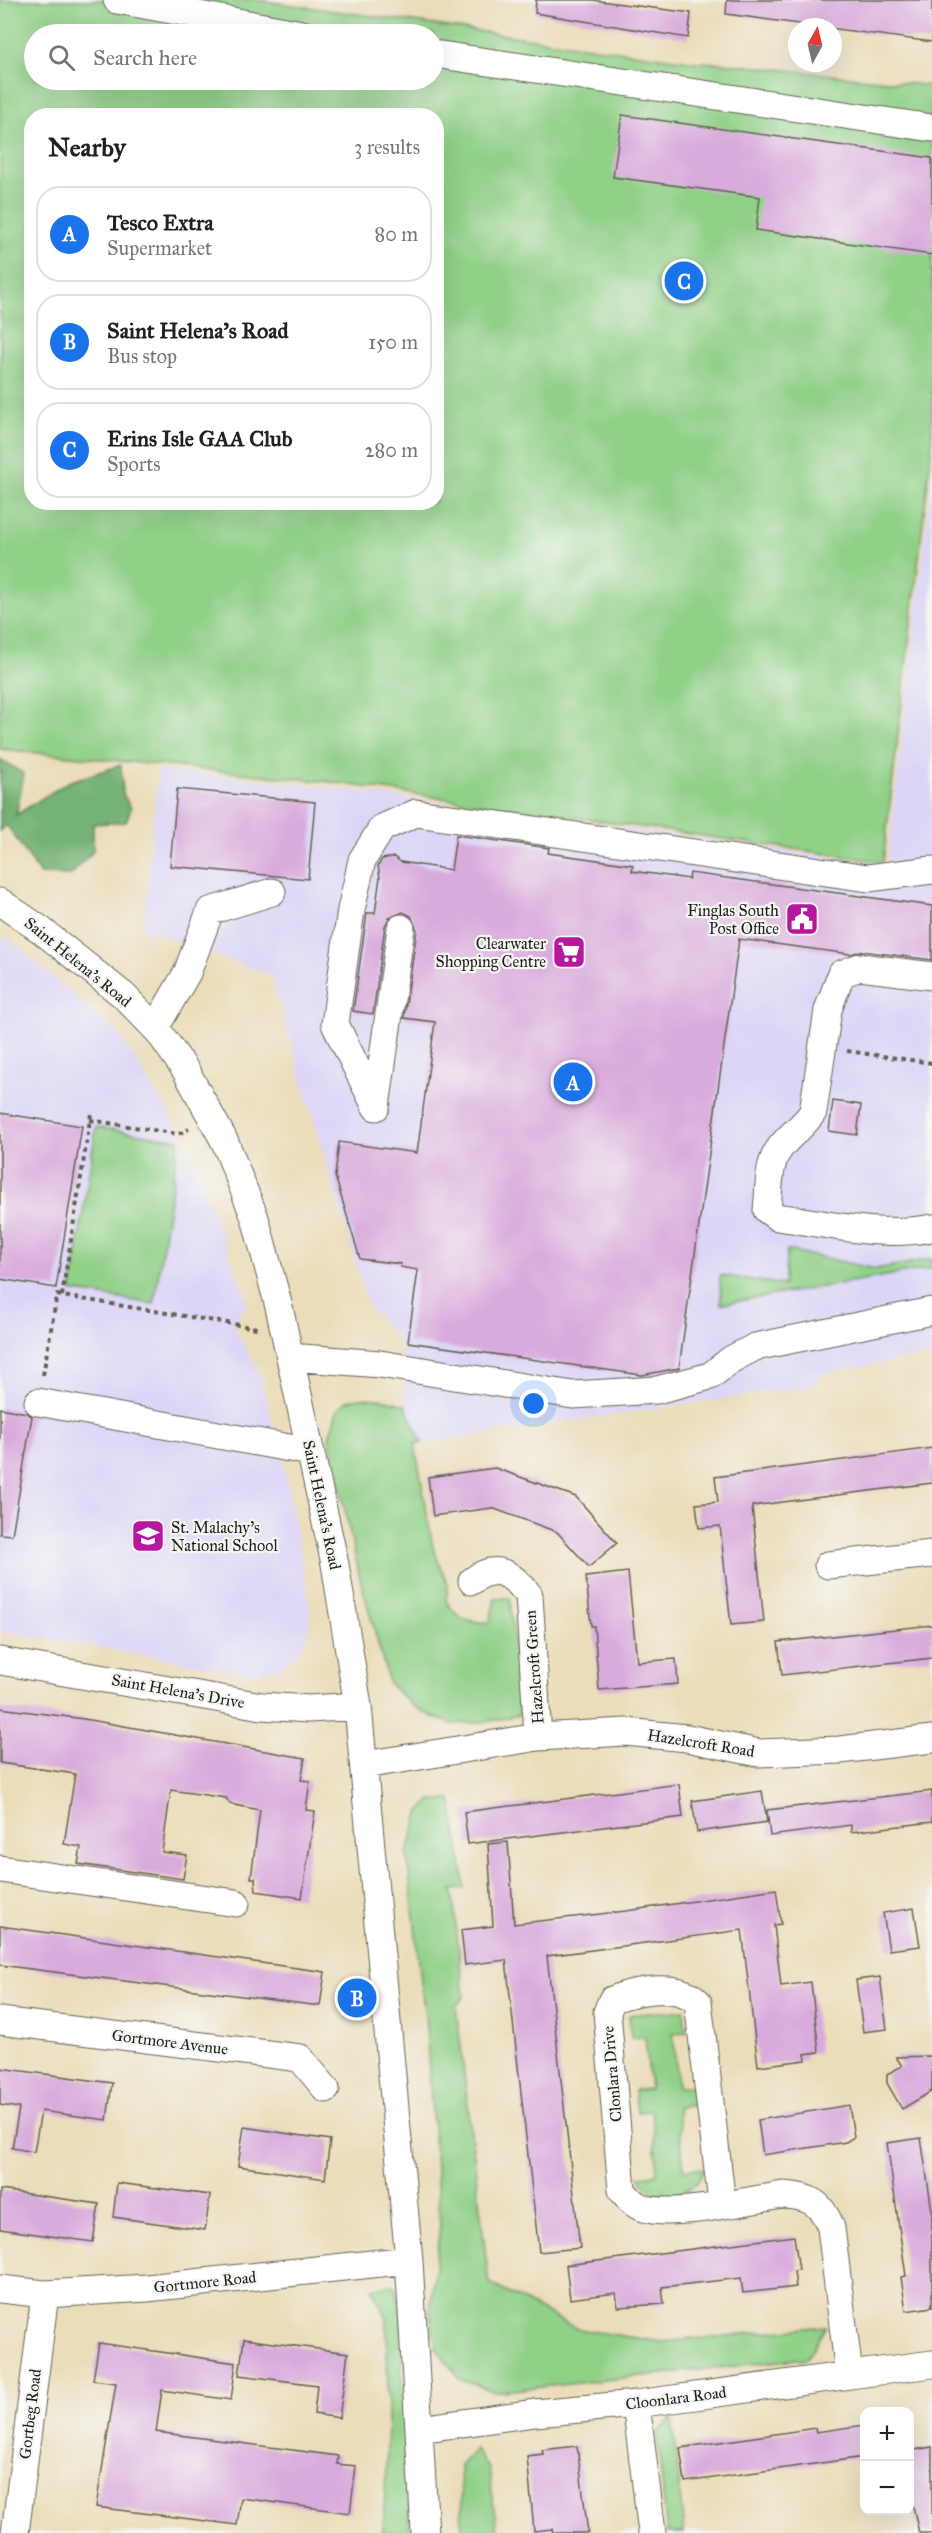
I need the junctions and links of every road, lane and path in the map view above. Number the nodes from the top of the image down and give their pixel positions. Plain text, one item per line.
1 (117, 0) edge
2 (248, 24) edge
3 (444, 55) edge
4 (932, 128) edge
5 (932, 870) edge
6 (272, 892) dead end
7 (0, 902) edge
8 (401, 928) dead end
9 (932, 976) edge
10 (155, 1028) junction
11 (823, 1047) junction
12 (932, 1064) edge
13 (191, 1128) dead end
14 (932, 1228) edge
15 (62, 1296) junction
16 (932, 1311) edge
17 (287, 1345) junction
18 (38, 1402) joint
19 (311, 1452) junction
20 (932, 1554) edge
21 (828, 1564) dead end
22 (472, 1581) dead end
23 (0, 1661) edge
24 (358, 1706) junction
25 (538, 1737) junction
26 (932, 1739) edge
27 (364, 1765) junction
28 (0, 1869) edge
29 (236, 1903) dead end
30 (0, 2021) edge
31 (326, 2089) dead end
32 (722, 2203) junction
33 (409, 2260) junction
34 (0, 2289) edge
35 (45, 2294) junction
36 (932, 2364) edge
37 (849, 2374) junction
38 (636, 2404) junction
39 (419, 2428) junction
40 (15, 2533) edge
41 (425, 2533) edge
42 (652, 2533) edge

1 - 2 street
3 - 4 street
5 - 8 street
6 - 10 street
7 - 10 street, Saint Helena's Road
9 - 11 street
10 - 17 street, Saint Helena's Road
11 - 12 path
11 - 14 street
13 - 15 path
15 - 17 path
15 - 18 path
16 - 17 street
17 - 19 street, Saint Helena's Road
18 - 19 street
19 - 24 street, Saint Helena's Road
20 - 21 street
22 - 25 street, Hazelcroft Green
23 - 24 street, Saint Helena's Drive
24 - 27 street, Saint Helena's Road
25 - 26 street, Hazelcroft Road
25 - 27 street, Hazelcroft Road
27 - 33 street, Saint Helena's Road
28 - 29 street
30 - 31 street, Gortmore Avenue
32 - 32 street, Clonlara Drive
32 - 37 street, Clonlara Drive
33 - 35 street, Gortmore Road
33 - 39 street, Saint Helena's Road
34 - 35 street, Gortmore Road
35 - 40 street, Gortbeg Road
36 - 37 street, Cloonlara Road
37 - 38 street, Cloonlara Road
38 - 39 street, Cloonlara Road
38 - 42 street
39 - 41 street, Saint Helena's Road

